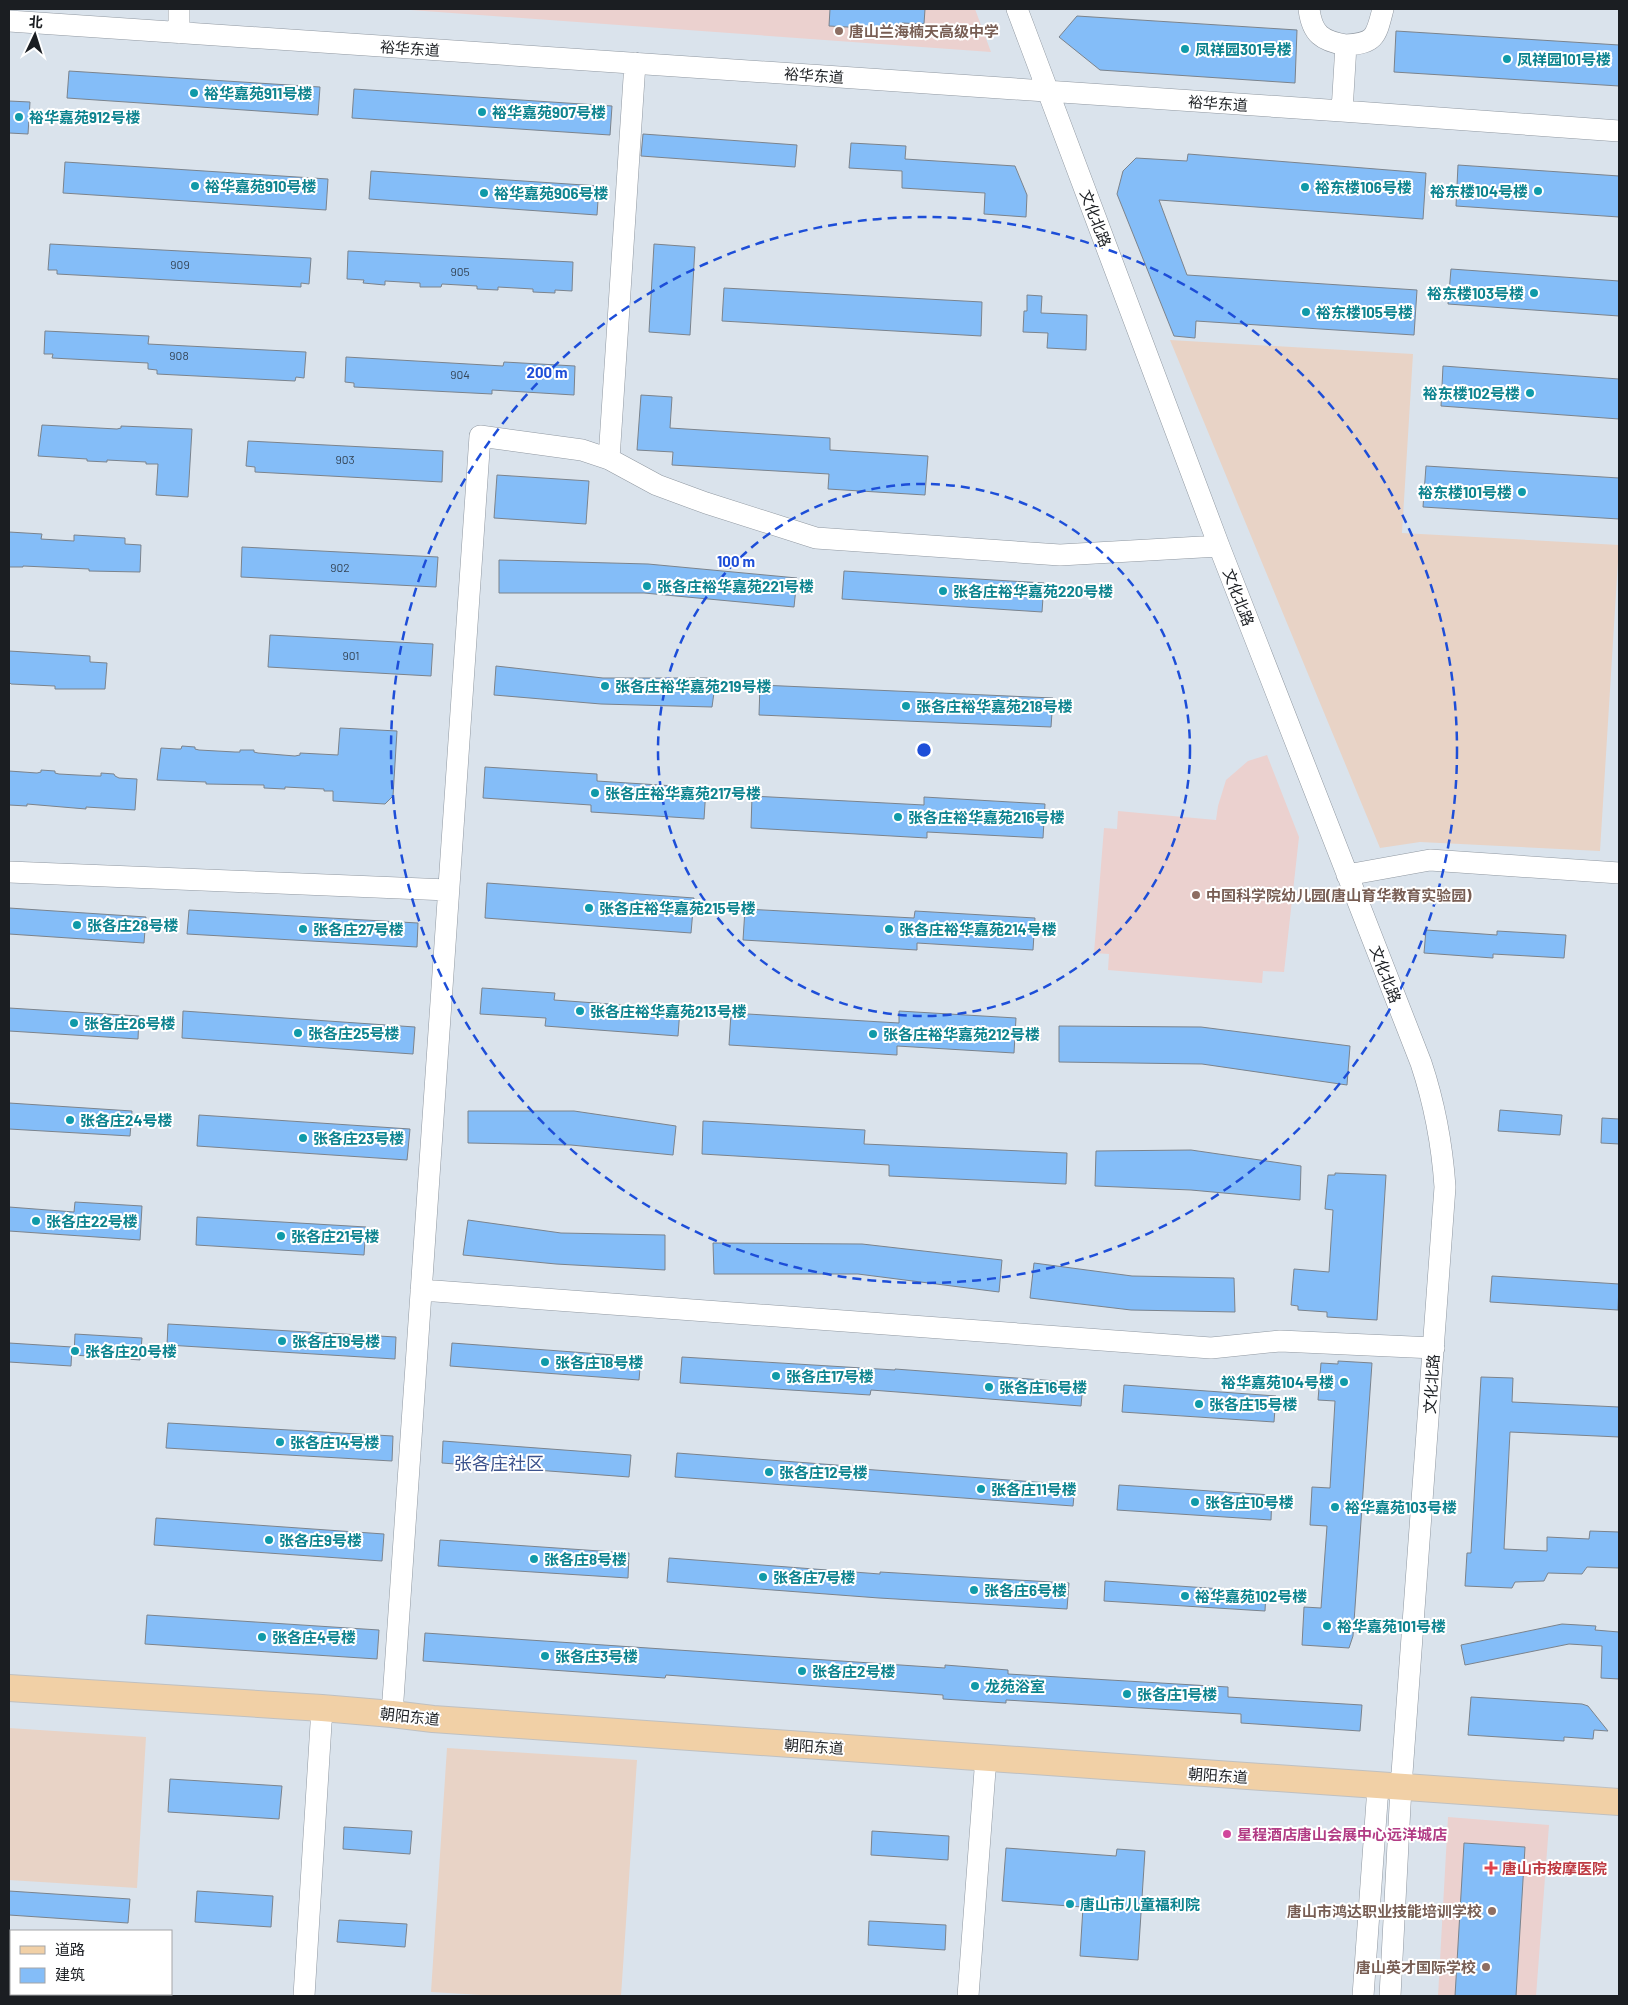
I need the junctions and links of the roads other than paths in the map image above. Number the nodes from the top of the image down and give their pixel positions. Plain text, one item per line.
1 (179, 9) edge
2 (1018, 9) edge
3 (1309, 9) edge
4 (1383, 9) edge
5 (9, 21) edge
6 (179, 33) junction
7 (1346, 45) junction
8 (635, 63) junction
9 (1049, 92) junction
10 (1342, 111) junction
11 (1619, 132) edge
12 (608, 459) junction
13 (1219, 546) junction
14 (9, 872) edge
15 (1619, 873) edge
16 (1348, 875) junction
17 (448, 890) junction
18 (420, 1290) junction
19 (1434, 1348) junction
20 (9, 1688) edge
21 (322, 1708) junction
22 (392, 1714) junction
23 (986, 1758) junction
24 (1389, 1787) junction
25 (1619, 1802) edge
26 (304, 1996) edge
27 (968, 1996) edge
28 (1363, 1996) edge
29 (1390, 1996) edge

1 - 6 street
2 - 9 street, 文化北路
3 - 7 street
4 - 7 street
5 - 6 street, 裕华东道
6 - 8 street, 裕华东道
7 - 10 street
8 - 9 street, 裕华东道
8 - 12 street
9 - 10 street, 裕华东道
9 - 13 street, 文化北路
10 - 11 street, 裕华东道
12 - 13 street
12 - 17 street
13 - 16 street, 文化北路
14 - 17 street
15 - 16 street
16 - 19 street, 文化北路
17 - 18 street
18 - 19 street
18 - 22 street
19 - 24 street, 文化北路
20 - 21 main road, 朝阳东道
21 - 22 main road, 朝阳东道
21 - 26 street
22 - 23 main road, 朝阳东道
23 - 24 main road, 朝阳东道
23 - 27 street
24 - 25 main road, 朝阳东道
24 - 28 street
24 - 29 street, 文化北路

